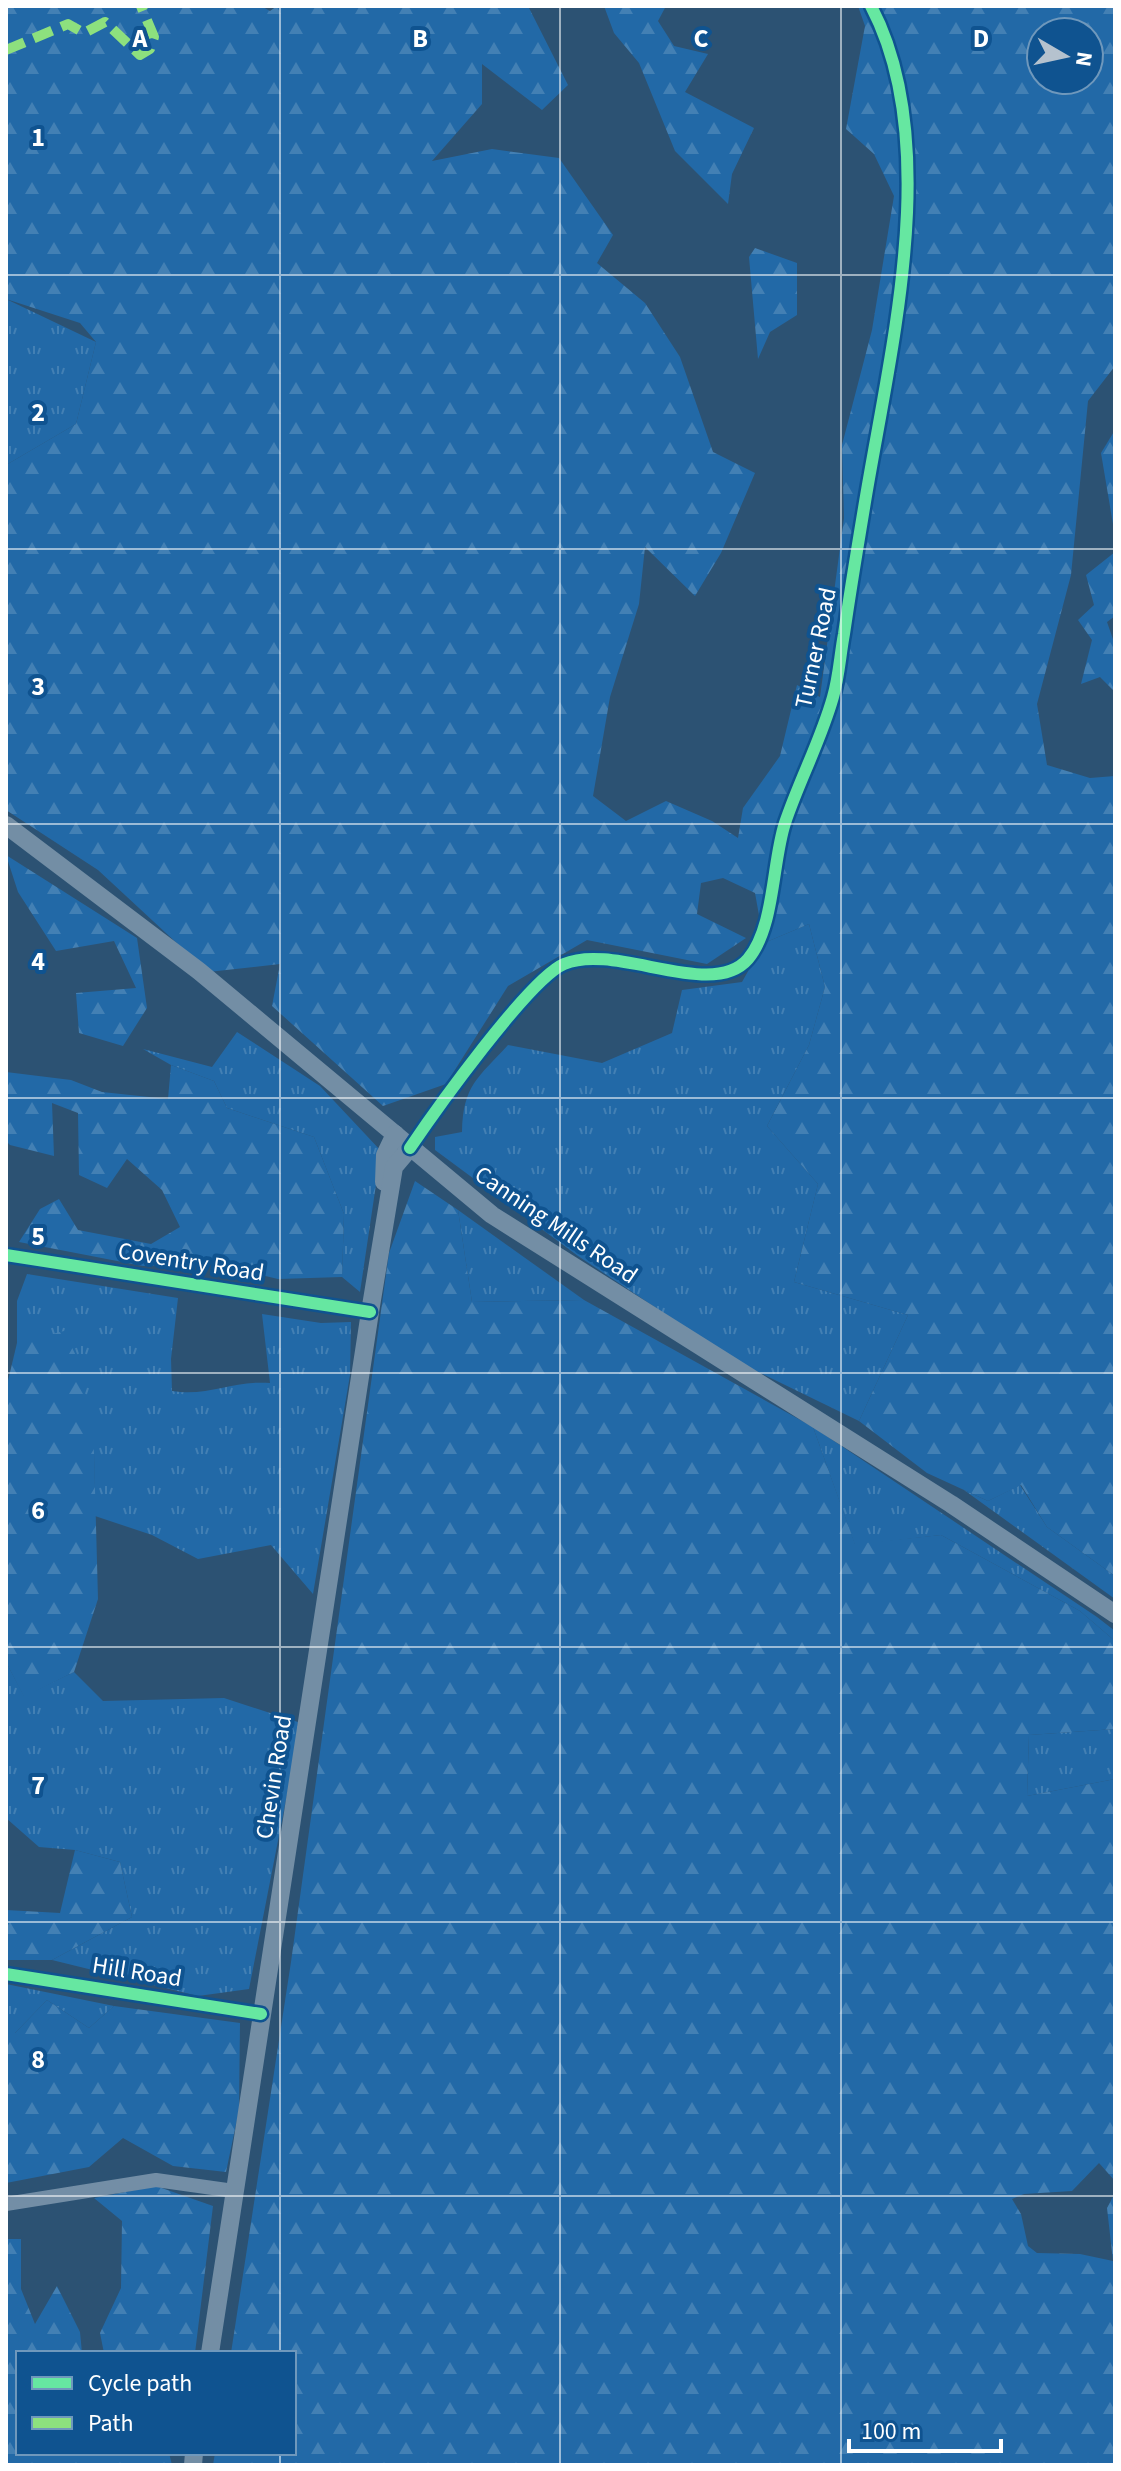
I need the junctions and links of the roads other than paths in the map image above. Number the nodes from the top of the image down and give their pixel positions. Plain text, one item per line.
1 (871, 6) edge
2 (6, 825) edge
3 (395, 1134) junction
4 (410, 1148) junction
5 (388, 1208) junction
6 (6, 1255) edge
7 (370, 1312) junction
8 (1115, 1614) edge
9 (6, 1974) edge
10 (261, 2014) junction
11 (234, 2191) junction
12 (6, 2204) edge
13 (210, 2351) edge

1 - 4 street, Turner Road
2 - 3 main road, Canning Mills Road
3 - 4 main road, Canning Mills Road
3 - 5 main road, Chevin Road
4 - 5 main road, Chevin Road
4 - 8 main road, Canning Mills Road
5 - 7 main road, Chevin Road
6 - 7 street, Coventry Road
7 - 10 main road, Chevin Road
9 - 10 street, Hill Road
10 - 11 main road, Chevin Road
11 - 12 street
11 - 13 main road, Chevin Road

